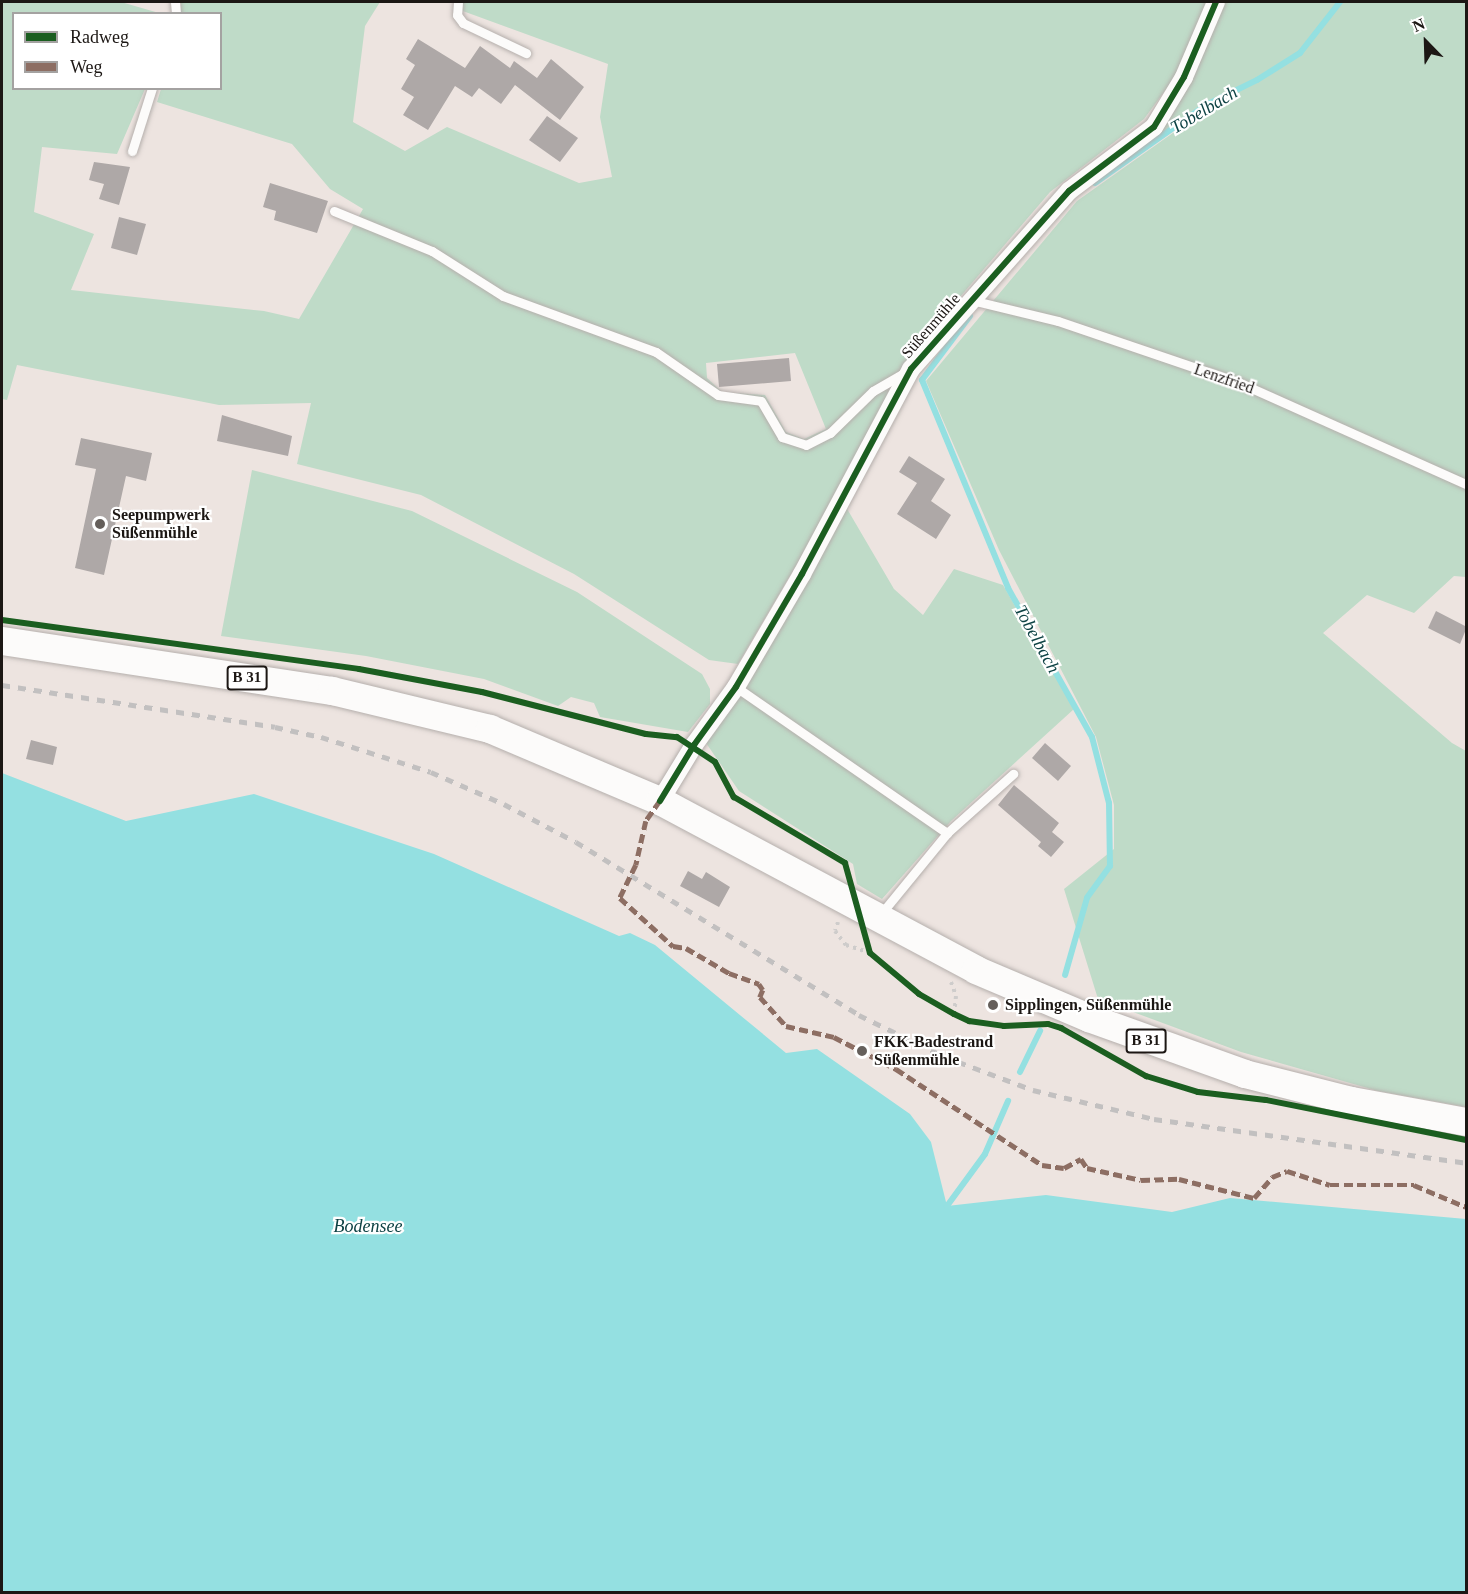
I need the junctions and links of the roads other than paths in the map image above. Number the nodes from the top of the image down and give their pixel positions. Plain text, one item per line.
1 (458, 2) edge
2 (1216, 2) edge
3 (526, 53) dead end
4 (151, 90) edge
5 (132, 151) dead end
6 (334, 211) dead end
7 (971, 300) junction
8 (911, 369) junction
9 (1467, 484) edge
10 (2, 641) edge
11 (736, 687) junction
12 (1013, 774) dead end
13 (660, 801) junction
14 (947, 833) junction
15 (878, 917) junction
16 (1467, 1122) edge

1 - 3 lane
2 - 7 street, Süßenmühle
4 - 5 lane
6 - 8 lane
7 - 8 street, Süßenmühle
7 - 9 lane, Lenzfried
8 - 11 street, Süßenmühle
10 - 13 main road, B 31
11 - 13 street, Süßenmühle
11 - 14 lane
12 - 14 lane
13 - 15 main road, B 31
14 - 15 lane
15 - 16 main road, B 31

